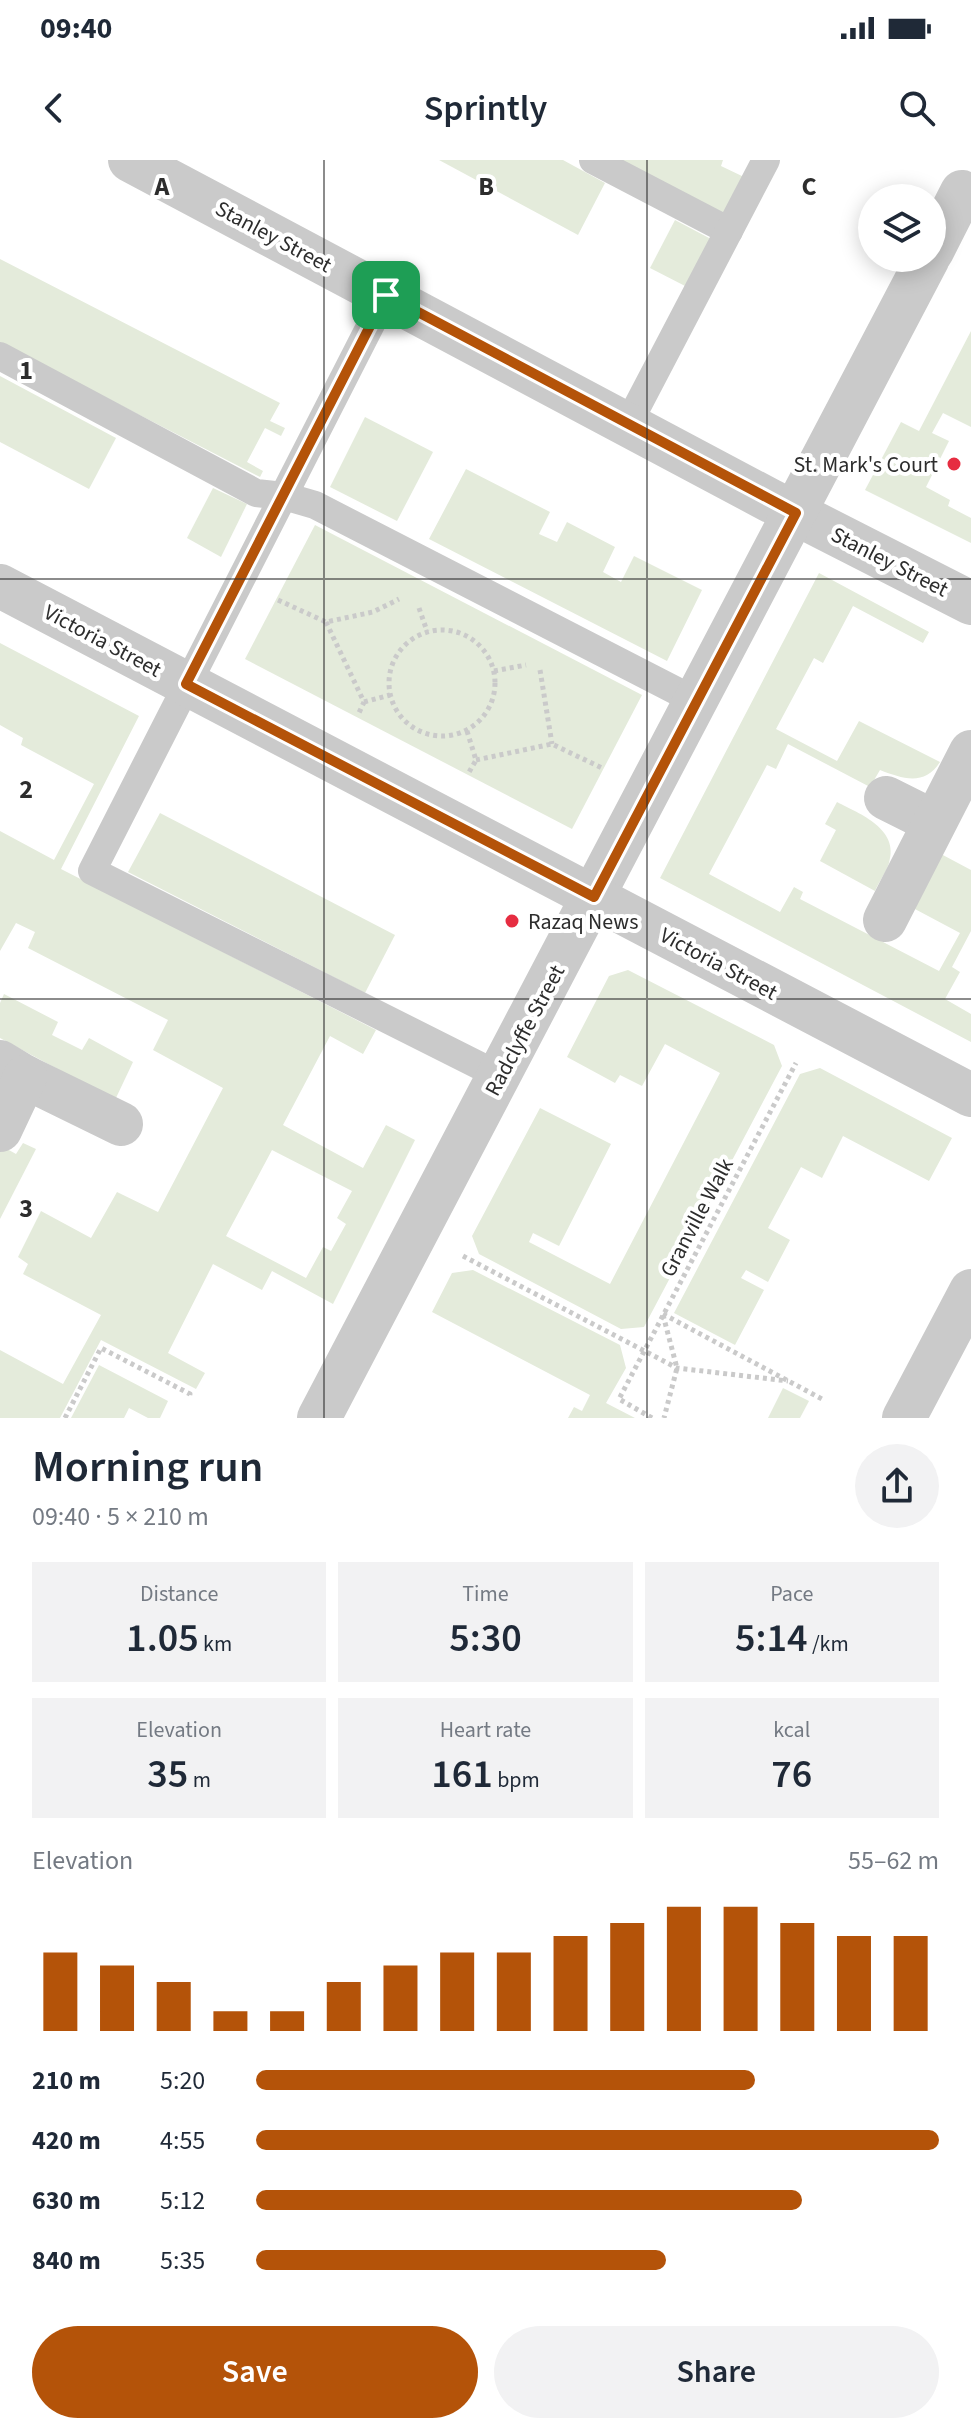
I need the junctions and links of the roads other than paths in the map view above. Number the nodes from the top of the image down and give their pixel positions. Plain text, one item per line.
1 (130, 160) edge
2 (593, 160) edge
3 (766, 160) edge
4 (962, 192) dead end
5 (946, 223) edge
6 (729, 231) junction
7 (921, 272) edge
8 (386, 295) junction
9 (0, 356) edge
10 (628, 424) junction
11 (284, 496) junction
12 (796, 513) junction
13 (0, 586) edge
14 (971, 603) edge
15 (186, 684) junction
16 (696, 701) junction
17 (971, 752) edge
18 (886, 798) dead end
19 (934, 822) junction
20 (594, 897) junction
21 (885, 920) dead end
22 (13, 1069) edge
23 (500, 1076) junction
24 (971, 1095) edge
25 (121, 1124) dead end
26 (0, 1130) edge
27 (966, 1315) edge
28 (319, 1418) edge
29 (904, 1418) edge

1 - 8 street, Stanley Street
2 - 6 lane
3 - 6 lane
4 - 5 street
6 - 10 lane
7 - 12 street, Radclyffe Street
8 - 10 street, Stanley Street
8 - 11 lane
9 - 11 lane
10 - 12 street, Stanley Street
11 - 15 lane
11 - 16 lane
12 - 14 street, Stanley Street
12 - 16 street, Radclyffe Street
13 - 15 street, Victoria Street
15 - 20 street, Victoria Street
15 - 23 lane
16 - 20 street, Radclyffe Street
17 - 19 street
18 - 19 street
19 - 21 street
20 - 23 street, Radclyffe Street
20 - 24 street, Victoria Street
22 - 25 street
22 - 26 street
23 - 28 street, Radclyffe Street
27 - 29 street

